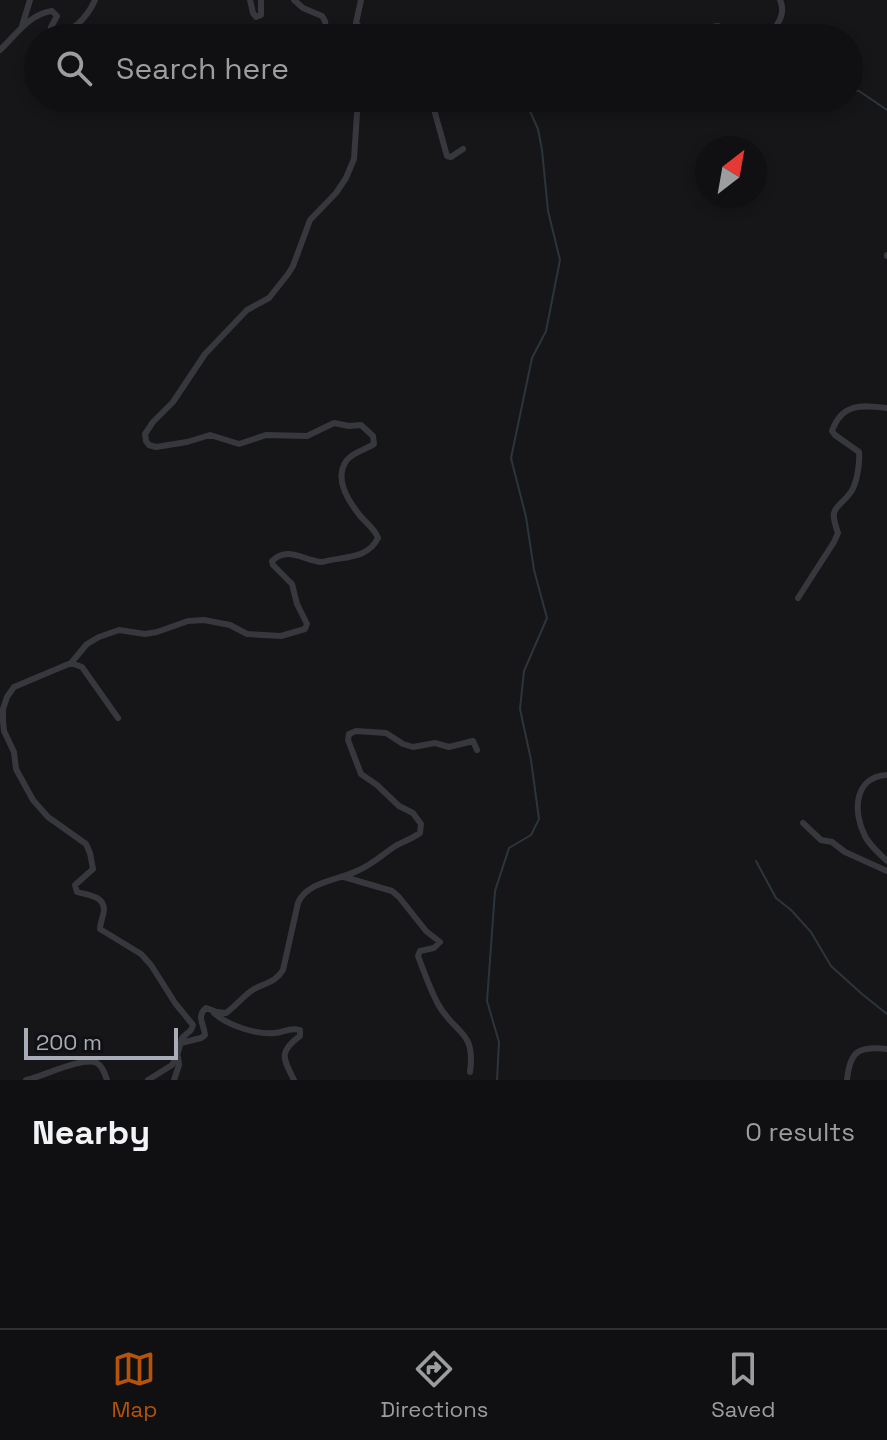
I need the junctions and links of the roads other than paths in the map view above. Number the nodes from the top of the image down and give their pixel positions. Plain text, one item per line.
1 (30, 0) edge
2 (95, 0) edge
3 (250, 0) edge
4 (261, 0) edge
5 (294, 0) edge
6 (361, 0) edge
7 (780, 0) edge
8 (25, 24) edge
9 (53, 24) edge
10 (77, 24) edge
11 (325, 24) edge
12 (355, 24) edge
13 (778, 24) edge
14 (22, 26) joint
15 (0, 50) edge
16 (357, 112) edge
17 (435, 112) edge
18 (463, 149) dead end
19 (887, 408) edge
20 (798, 598) dead end
21 (71, 663) junction
22 (118, 718) dead end
23 (477, 750) dead end
24 (887, 775) edge
25 (803, 823) dead end
26 (887, 861) edge
27 (887, 871) edge
28 (344, 877) junction
29 (211, 1009) junction
30 (181, 1043) junction
31 (887, 1049) edge
32 (177, 1056) junction
33 (470, 1072) dead end
34 (26, 1080) edge
35 (107, 1080) edge
36 (148, 1080) edge
37 (174, 1080) edge
38 (294, 1080) edge
39 (847, 1080) edge

1 - 14 street
2 - 10 street
3 - 4 street
5 - 11 street
6 - 12 street
7 - 13 street
8 - 9 street
14 - 15 street
16 - 21 street
17 - 18 street
19 - 20 street
21 - 22 street
21 - 30 street
23 - 28 street
24 - 26 street
25 - 27 street
28 - 29 street
28 - 33 street
29 - 30 street
29 - 38 street
30 - 32 street
31 - 39 street
32 - 36 street
32 - 37 street
34 - 35 street

